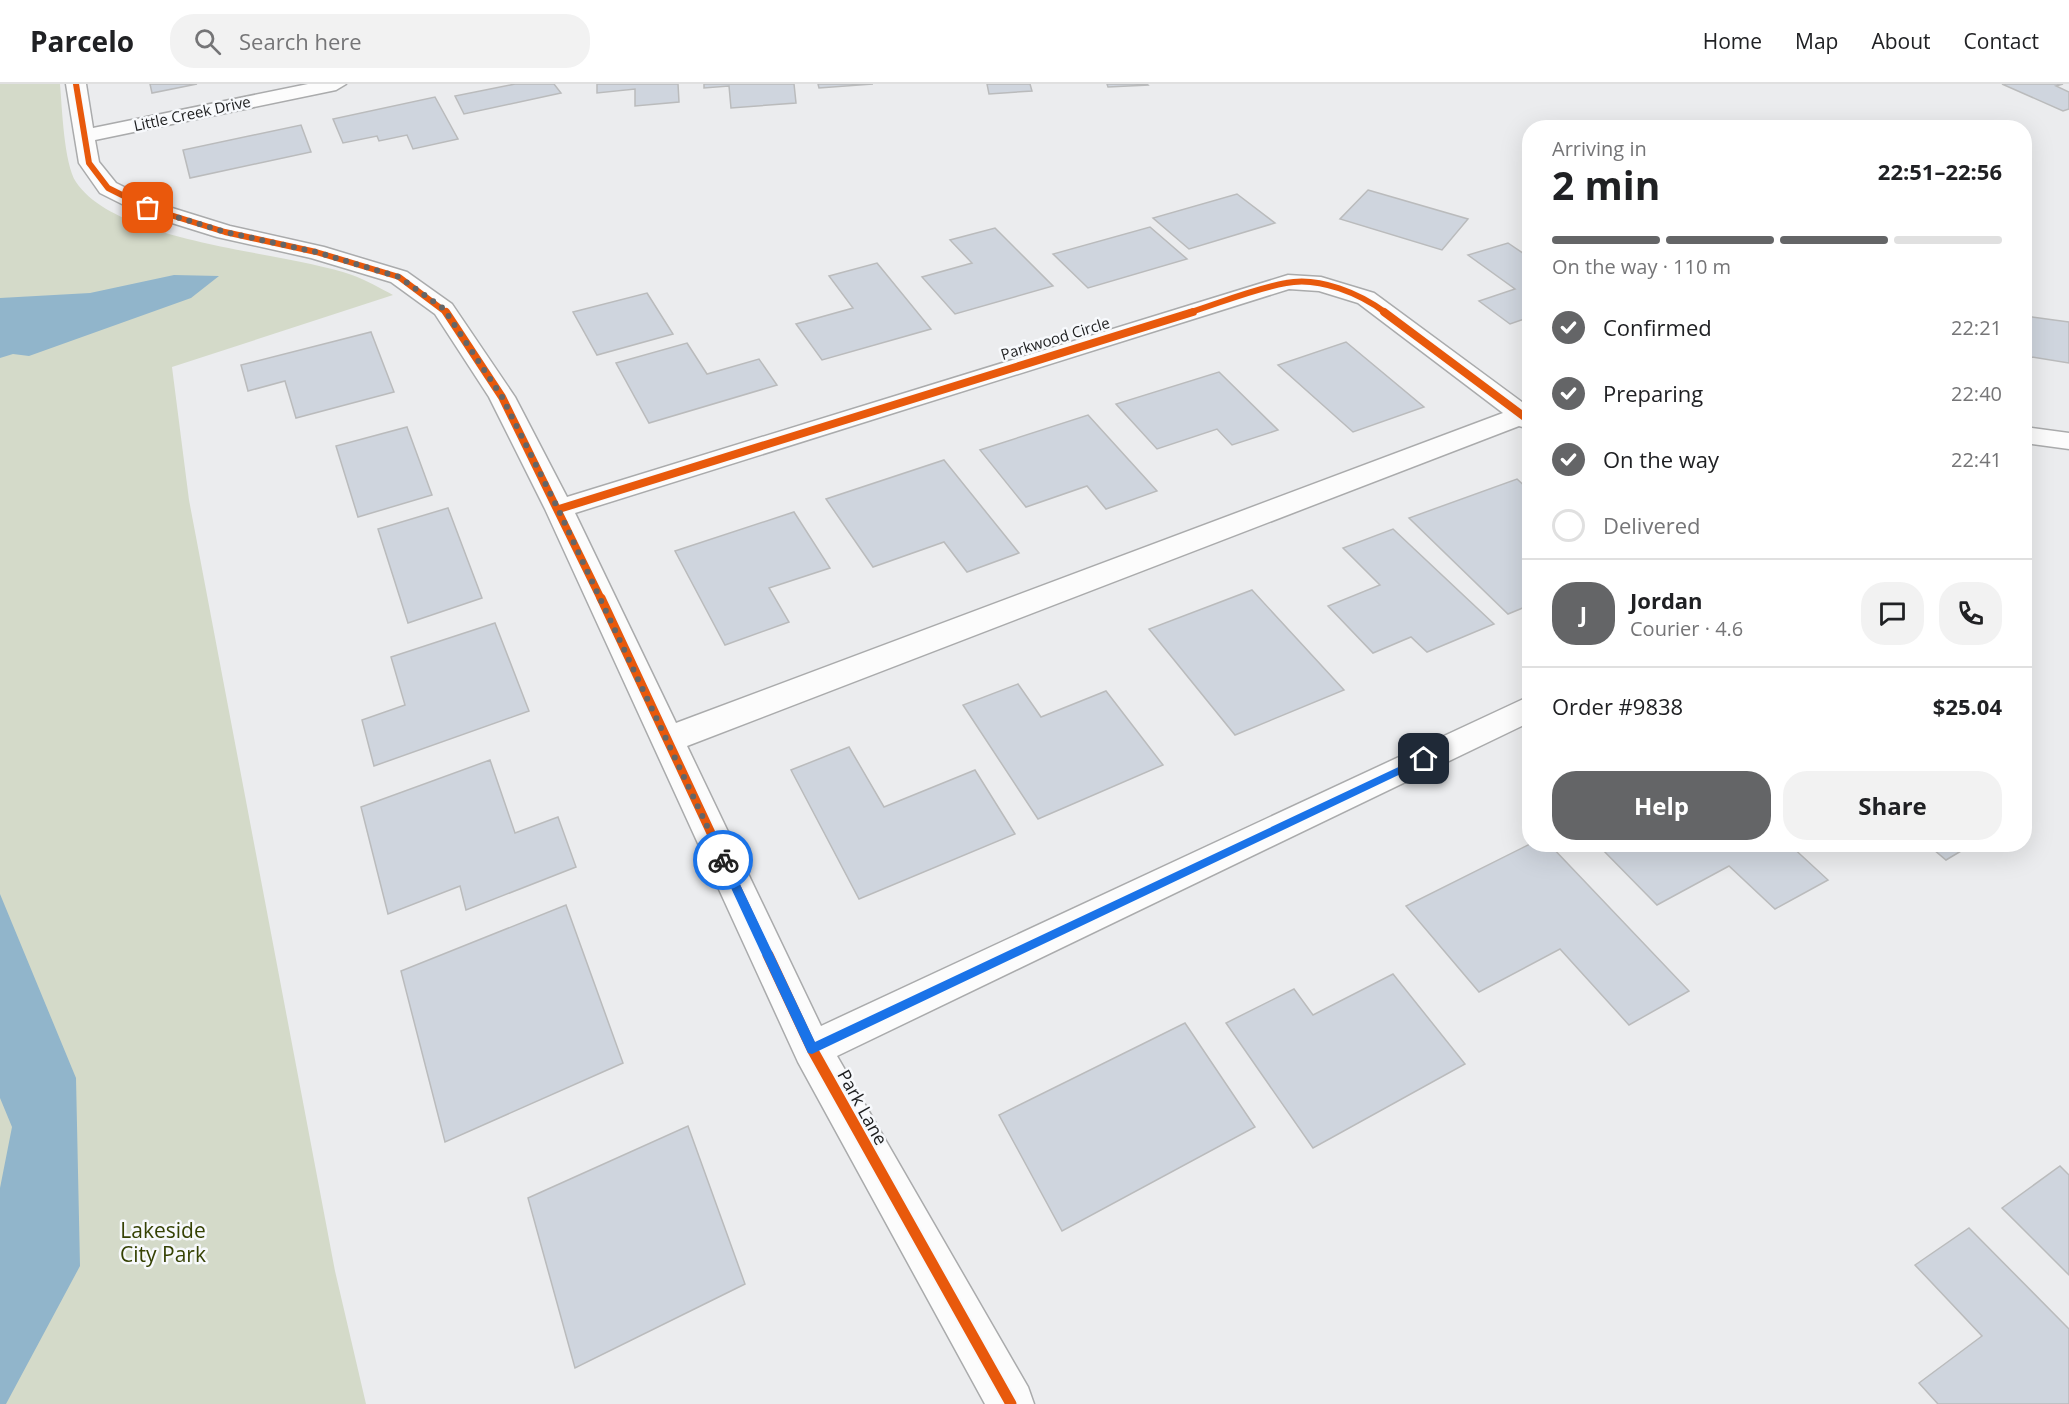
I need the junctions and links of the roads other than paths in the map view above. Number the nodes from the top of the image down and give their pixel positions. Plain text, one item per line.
1 (76, 84) edge
2 (336, 84) edge
3 (83, 136) junction
4 (1522, 415) edge
5 (1522, 419) edge
6 (2032, 436) edge
7 (2069, 441) edge
8 (558, 509) junction
9 (1522, 712) edge
10 (667, 740) junction
11 (812, 1049) junction
12 (1011, 1404) edge

1 - 3 street, Park Lane
2 - 3 street, Little Creek Drive
3 - 8 street, Park Lane
4 - 8 street, Parkwood Circle
5 - 10 street
6 - 7 street
8 - 10 street, Park Lane
9 - 11 street
10 - 11 street, Park Lane
11 - 12 street, Park Lane

